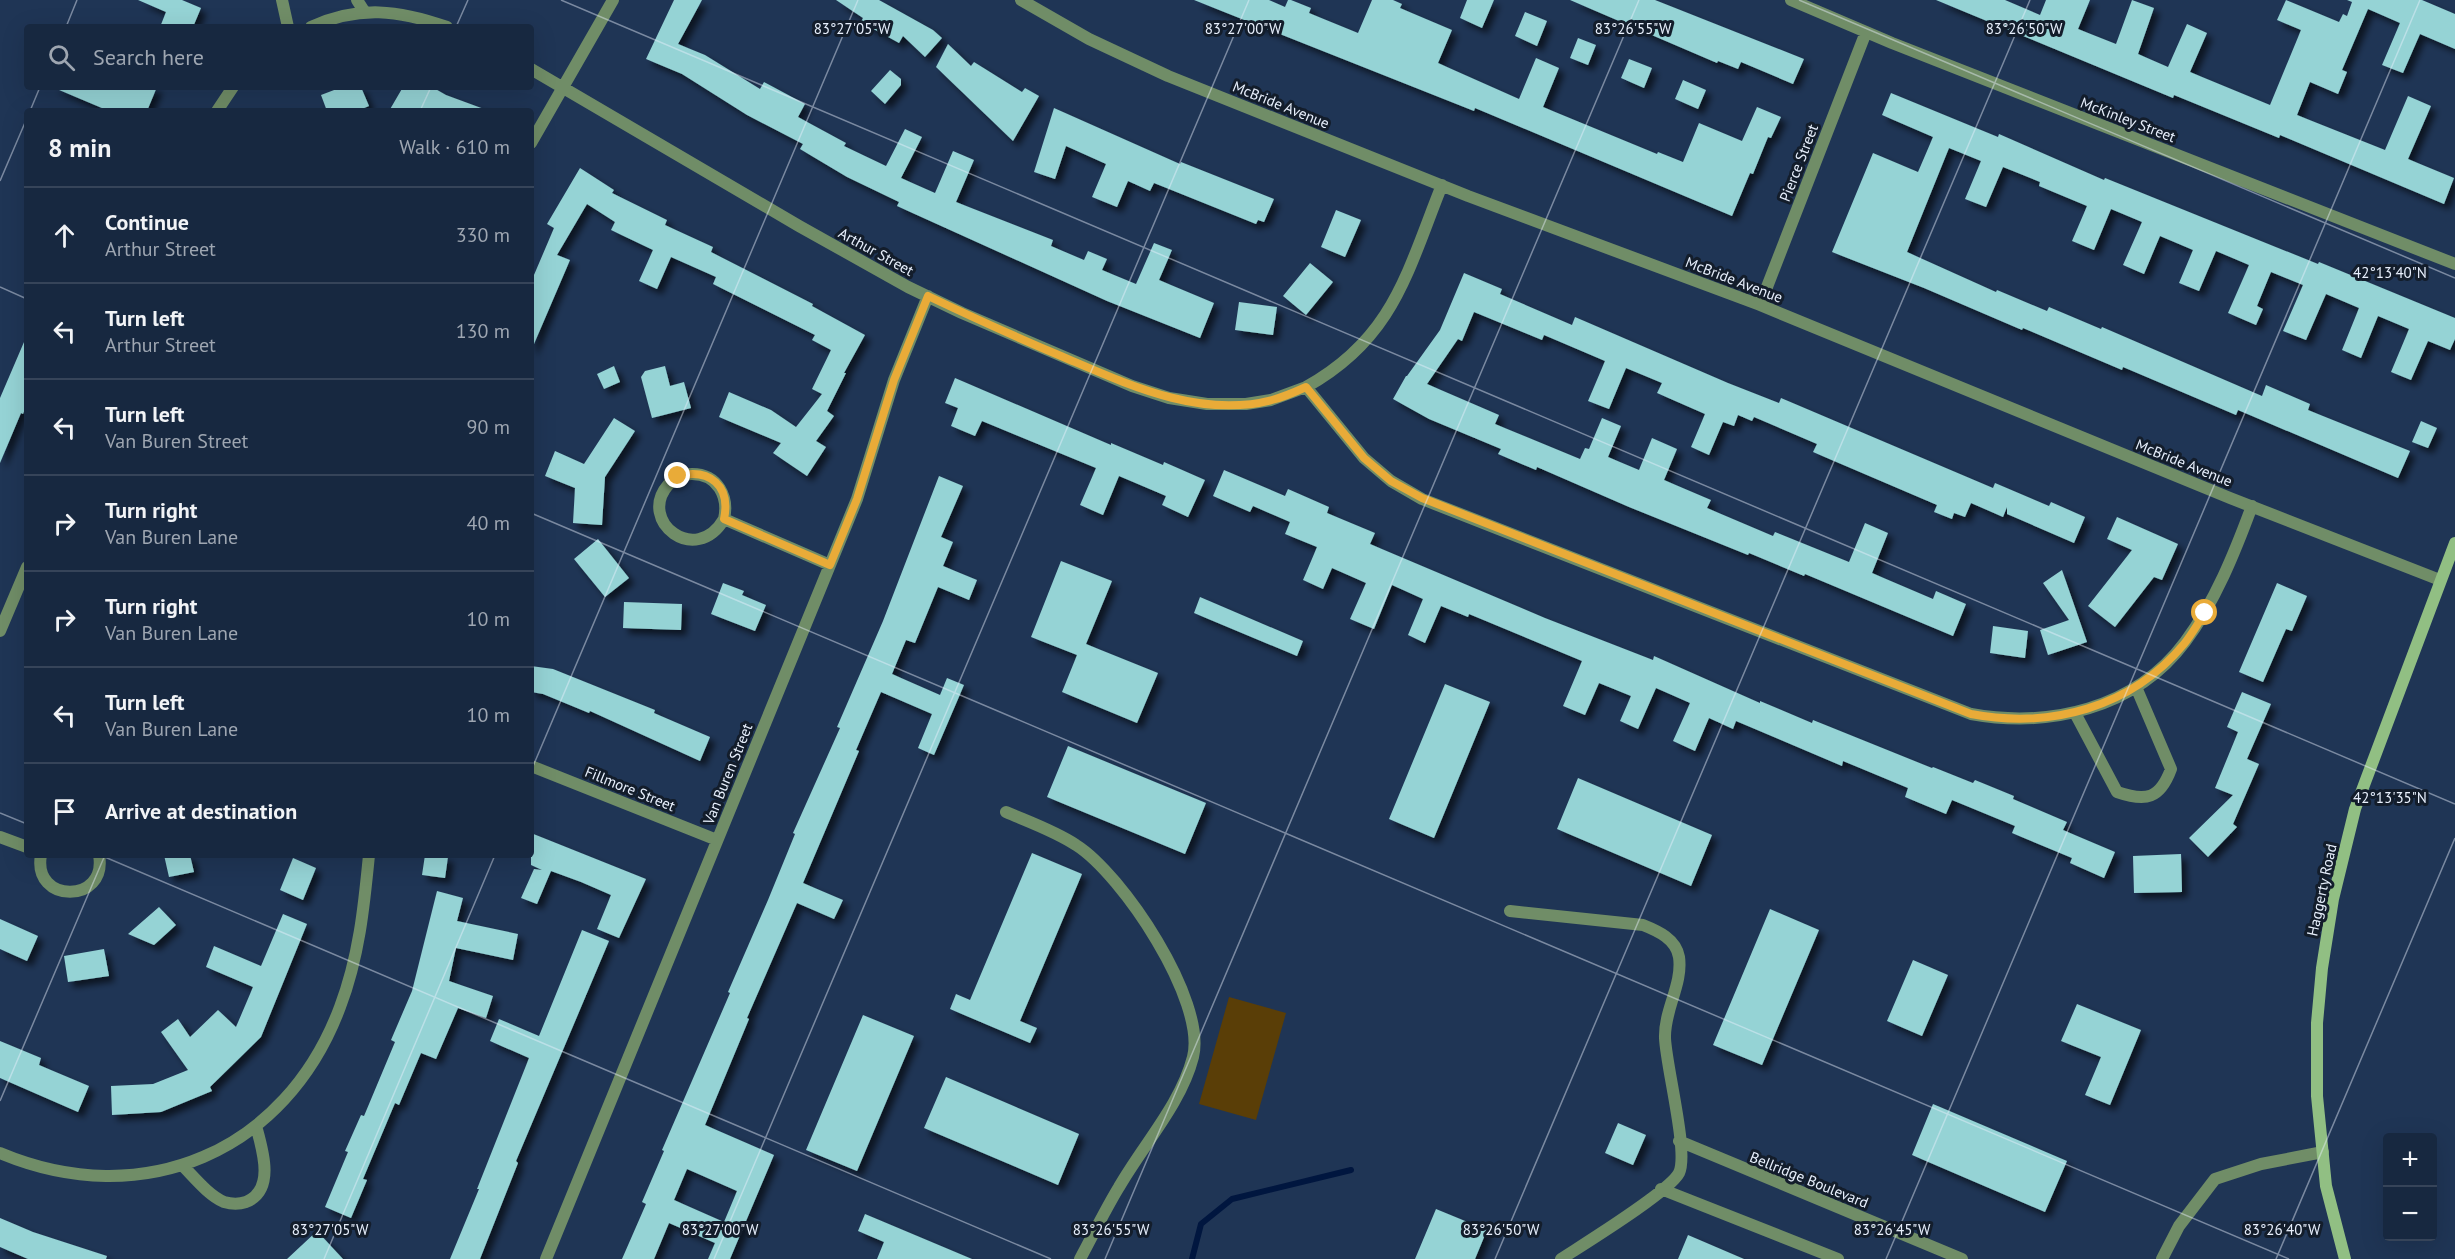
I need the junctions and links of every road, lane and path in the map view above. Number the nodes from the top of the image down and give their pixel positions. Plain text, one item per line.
1 (282, 0) edge
2 (357, 0) edge
3 (613, 0) edge
4 (1021, 0) edge
5 (1791, 0) edge
6 (364, 11) junction
7 (287, 24) edge
8 (321, 24) edge
9 (438, 24) edge
10 (1866, 32) junction
11 (534, 71) edge
12 (563, 88) junction
13 (231, 90) edge
14 (219, 108) edge
15 (534, 138) edge
16 (1442, 185) junction
17 (2455, 264) edge
18 (928, 296) junction
19 (1760, 305) junction
20 (1306, 387) junction
21 (2252, 506) junction
22 (724, 519) junction
23 (2455, 543) edge
24 (830, 565) junction
25 (24, 574) edge
26 (2440, 580) junction
27 (0, 631) edge
28 (2136, 687) junction
29 (2074, 713) junction
30 (534, 767) edge
31 (1006, 812) dead end
32 (0, 837) edge
33 (717, 840) junction
34 (24, 846) edge
35 (41, 858) edge
36 (99, 858) edge
37 (369, 858) edge
38 (1510, 911) dead end
39 (256, 1126) junction
40 (1679, 1141) junction
41 (0, 1152) edge
42 (2323, 1152) junction
43 (182, 1165) junction
44 (1661, 1189) junction
45 (546, 1259) edge
46 (1080, 1259) edge
47 (1561, 1259) edge
48 (1838, 1259) edge
49 (1962, 1259) edge
50 (2162, 1259) edge
51 (2345, 1259) edge

1 - 7 street
2 - 6 street
3 - 12 street
4 - 16 street, McBride Avenue
5 - 10 street, McKinley Street
6 - 8 street
6 - 9 street
10 - 17 street, McKinley Street
10 - 19 street, Pierce Street
11 - 12 street, Arthur Street
12 - 15 street
12 - 18 street, Arthur Street
13 - 14 street
16 - 19 street, McBride Avenue
16 - 20 street
18 - 20 street, Arthur Street
18 - 24 street, Van Buren Street
19 - 21 street, McBride Avenue
20 - 29 street
21 - 26 street, McBride Avenue
21 - 28 street
22 - 22 street
22 - 24 street
23 - 26 main road, Haggerty Road
24 - 33 street, Van Buren Street
25 - 27 street
26 - 42 main road, Haggerty Road
28 - 29 street
28 - 29 street
30 - 33 street, Fillmore Street
31 - 46 street
32 - 34 street
33 - 45 street, Van Buren Street
35 - 36 street
37 - 39 street
38 - 40 street
39 - 43 street
39 - 43 street
40 - 44 street
40 - 49 street, Bellridge Boulevard
41 - 43 street
42 - 50 street
42 - 51 main road, Haggerty Road
44 - 47 street
44 - 48 street

